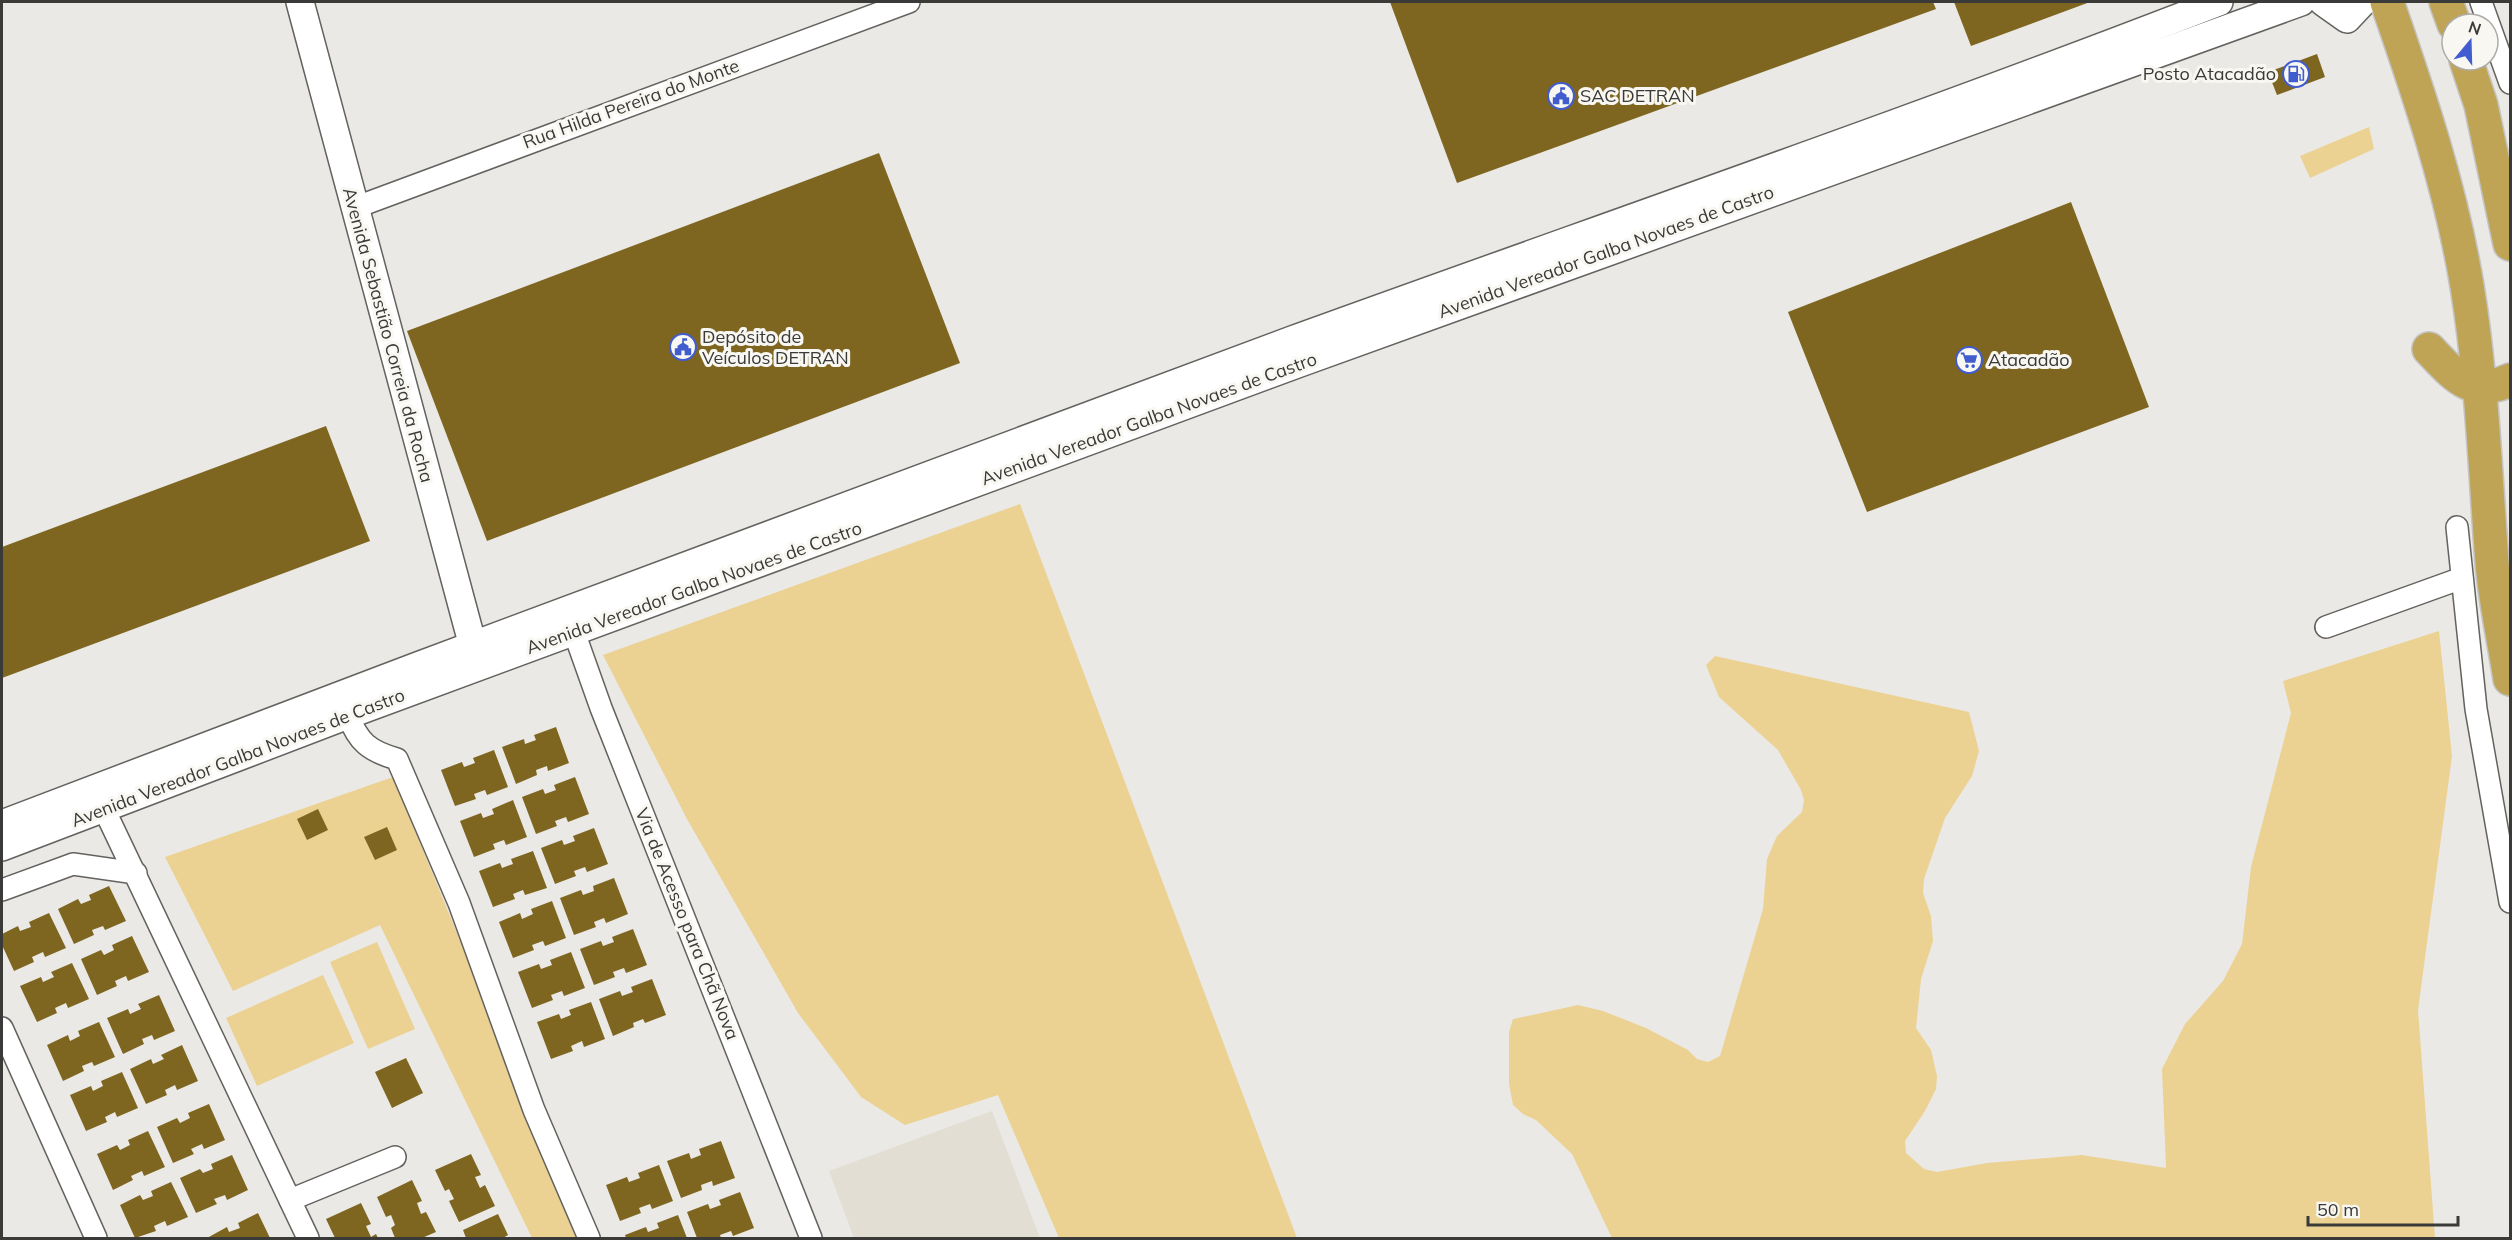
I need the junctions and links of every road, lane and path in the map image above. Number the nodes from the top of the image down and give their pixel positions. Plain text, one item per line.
1 (300, 2) edge
2 (909, 2) edge
3 (2219, 2) edge
4 (2301, 2) edge
5 (2323, 2) edge
6 (2363, 2) edge
7 (2387, 2) edge
8 (2481, 2) edge
9 (2504, 52) edge
10 (2470, 72) edge
11 (2511, 82) edge
12 (354, 208) junction
13 (2511, 244) edge
14 (2429, 349) dead end
15 (2511, 381) edge
16 (2478, 386) junction
17 (2457, 527) dead end
18 (2462, 578) junction
19 (570, 621) junction
20 (2326, 627) dead end
21 (475, 656) junction
22 (2511, 679) edge
23 (348, 715) junction
24 (104, 809) junction
25 (2, 824) edge
26 (2, 847) edge
27 (136, 873) junction
28 (2, 890) edge
29 (2511, 902) edge
30 (2, 1028) edge
31 (395, 1157) dead end
32 (290, 1200) junction
33 (96, 1239) edge
34 (308, 1239) edge
35 (589, 1239) edge
36 (811, 1239) edge

1 - 12 street, Avenida Sebastião Correia da Rocha
2 - 12 street, Rua Hilda Pereira do Monte
3 - 19 street, Avenida Vereador Galba Novaes de Castro
4 - 19 street, Avenida Vereador Galba Novaes de Castro
5 - 6 street
7 - 16 highway
8 - 9 street
9 - 11 street
10 - 13 highway
12 - 21 street, Avenida Sebastião Correia da Rocha
14 - 16 highway
15 - 16 highway
16 - 22 highway
17 - 18 street
18 - 20 street
18 - 29 street
19 - 21 street, Avenida Vereador Galba Novaes de Castro
19 - 36 street, Via de Acesso para Chã Nova
21 - 23 street, Avenida Vereador Galba Novaes de Castro
21 - 25 street, Avenida Vereador Galba Novaes de Castro
23 - 24 street, Avenida Vereador Galba Novaes de Castro
23 - 35 street
24 - 26 street, Avenida Vereador Galba Novaes de Castro
24 - 27 street
27 - 28 street
27 - 32 street
30 - 33 street
31 - 32 street
32 - 34 street

